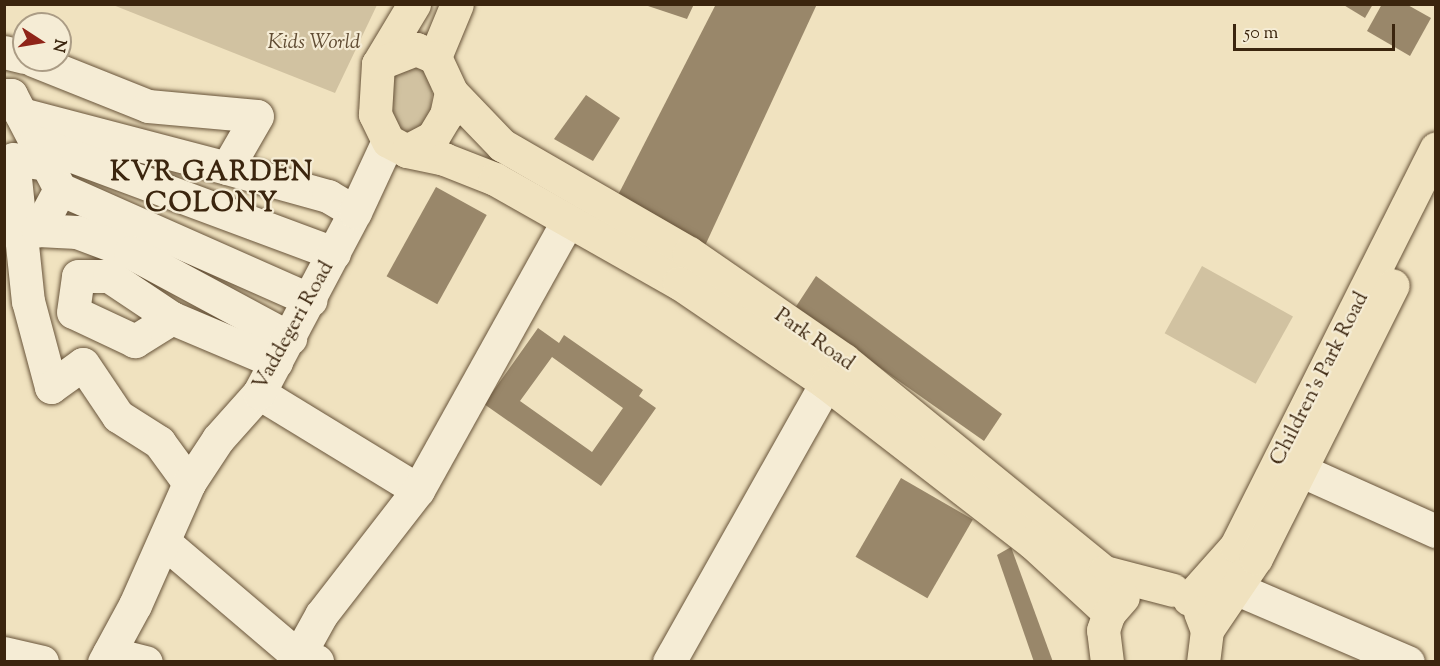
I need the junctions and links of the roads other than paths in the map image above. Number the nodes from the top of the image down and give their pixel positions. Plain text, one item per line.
1 (414, 4) edge
2 (457, 4) edge
3 (435, 57) junction
4 (378, 64) junction
5 (63, 72) edge
6 (451, 92) junction
7 (33, 140) edge
8 (397, 146) junction
9 (1436, 149) edge
10 (227, 168) junction
11 (1436, 200) edge
12 (355, 212) junction
13 (567, 222) junction
14 (334, 253) junction
15 (310, 300) junction
16 (172, 318) dead end
17 (283, 350) junction
18 (826, 383) junction
19 (259, 393) junction
20 (1300, 470) junction
21 (189, 483) junction
22 (418, 490) junction
23 (1436, 531) edge
24 (164, 542) junction
25 (1235, 588) junction
26 (1181, 594) junction
27 (1109, 613) junction
28 (1205, 646) edge
29 (4, 652) edge
30 (107, 657) edge
31 (304, 659) edge
32 (42, 662) edge
33 (146, 662) edge
34 (669, 662) edge
35 (1107, 662) edge
36 (1408, 662) edge

1 - 4 main road
2 - 3 main road
3 - 4 main road
3 - 6 main road
4 - 8 main road
5 - 10 street
6 - 8 main road
6 - 26 main road, Park Road
7 - 10 street
7 - 14 street
7 - 15 street
7 - 17 street
7 - 21 street
8 - 12 street, Vaddegeri Road
8 - 13 main road, Park Road
9 - 26 main road, Children's Park Road
10 - 12 street
11 - 20 main road, Children's Park Road
12 - 14 street, Vaddegeri Road
13 - 18 main road, Park Road
13 - 22 street
14 - 15 street, Vaddegeri Road
15 - 17 street, Vaddegeri Road
16 - 17 street
17 - 19 street, Vaddegeri Road
18 - 27 main road, Park Road
18 - 34 street
19 - 21 street, Vaddegeri Road
19 - 22 street
20 - 23 street
20 - 25 main road, Children's Park Road
21 - 24 street, Vaddegeri Road
22 - 31 street
24 - 30 street, Vaddegeri Road
24 - 31 street
25 - 28 main road, Children's Park Road
25 - 36 street
26 - 27 main road
26 - 28 main road
27 - 35 main road
29 - 32 street
30 - 33 street

